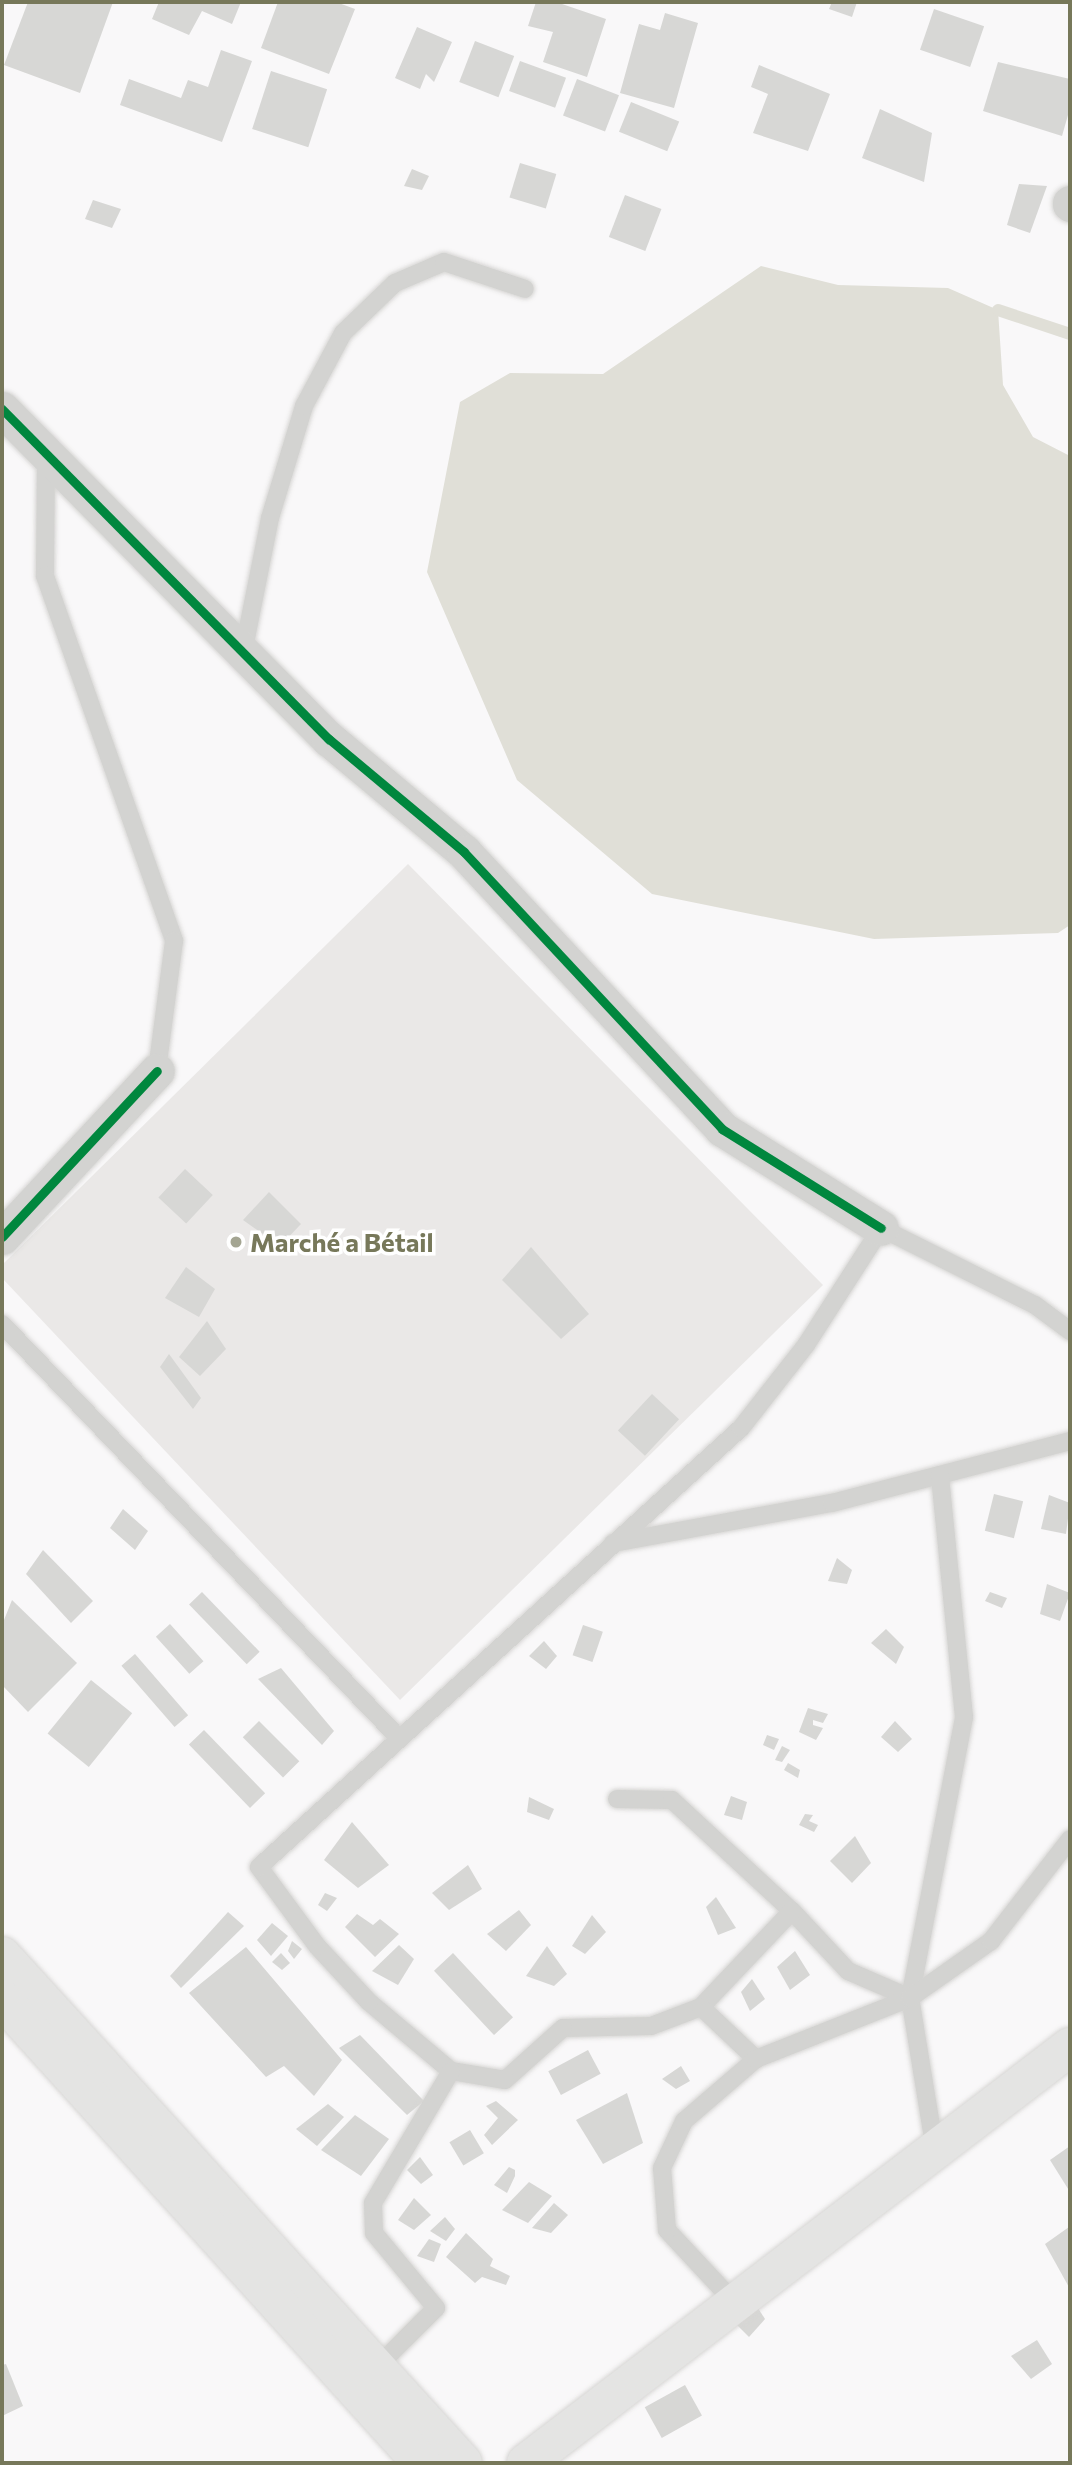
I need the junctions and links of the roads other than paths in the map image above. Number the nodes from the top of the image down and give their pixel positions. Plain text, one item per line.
1 (525, 289) dead end
2 (2, 410) edge
3 (46, 457) junction
4 (243, 653) junction
5 (157, 1071) joint
6 (881, 1228) junction
7 (2, 1237) edge
8 (2, 1324) edge
9 (1070, 1331) edge
10 (1070, 1441) edge
11 (940, 1475) junction
12 (612, 1543) junction
13 (398, 1737) junction
14 (617, 1799) dead end
15 (1070, 1839) edge
16 (792, 1911) junction
17 (2, 1956) edge
18 (910, 1998) junction
19 (2, 1999) edge
20 (701, 2007) junction
21 (1070, 2047) edge
22 (755, 2059) junction
23 (451, 2071) junction
24 (935, 2151) junction
25 (735, 2303) junction
26 (376, 2368) junction
27 (422, 2463) edge
28 (463, 2463) edge
29 (526, 2463) edge

1 - 4 lane
2 - 3 street
3 - 4 street
3 - 5 lane
4 - 6 street
5 - 7 street
6 - 9 lane
6 - 12 lane
8 - 13 lane
10 - 11 lane
11 - 12 lane
11 - 18 lane
12 - 13 lane
13 - 23 lane
14 - 16 lane
15 - 18 lane
16 - 18 lane
16 - 20 lane
17 - 26 main road
18 - 22 lane
18 - 24 lane
19 - 27 main road
20 - 22 lane
20 - 23 lane
21 - 24 main road
22 - 25 lane
23 - 26 lane
24 - 25 main road
25 - 29 main road
26 - 28 main road

